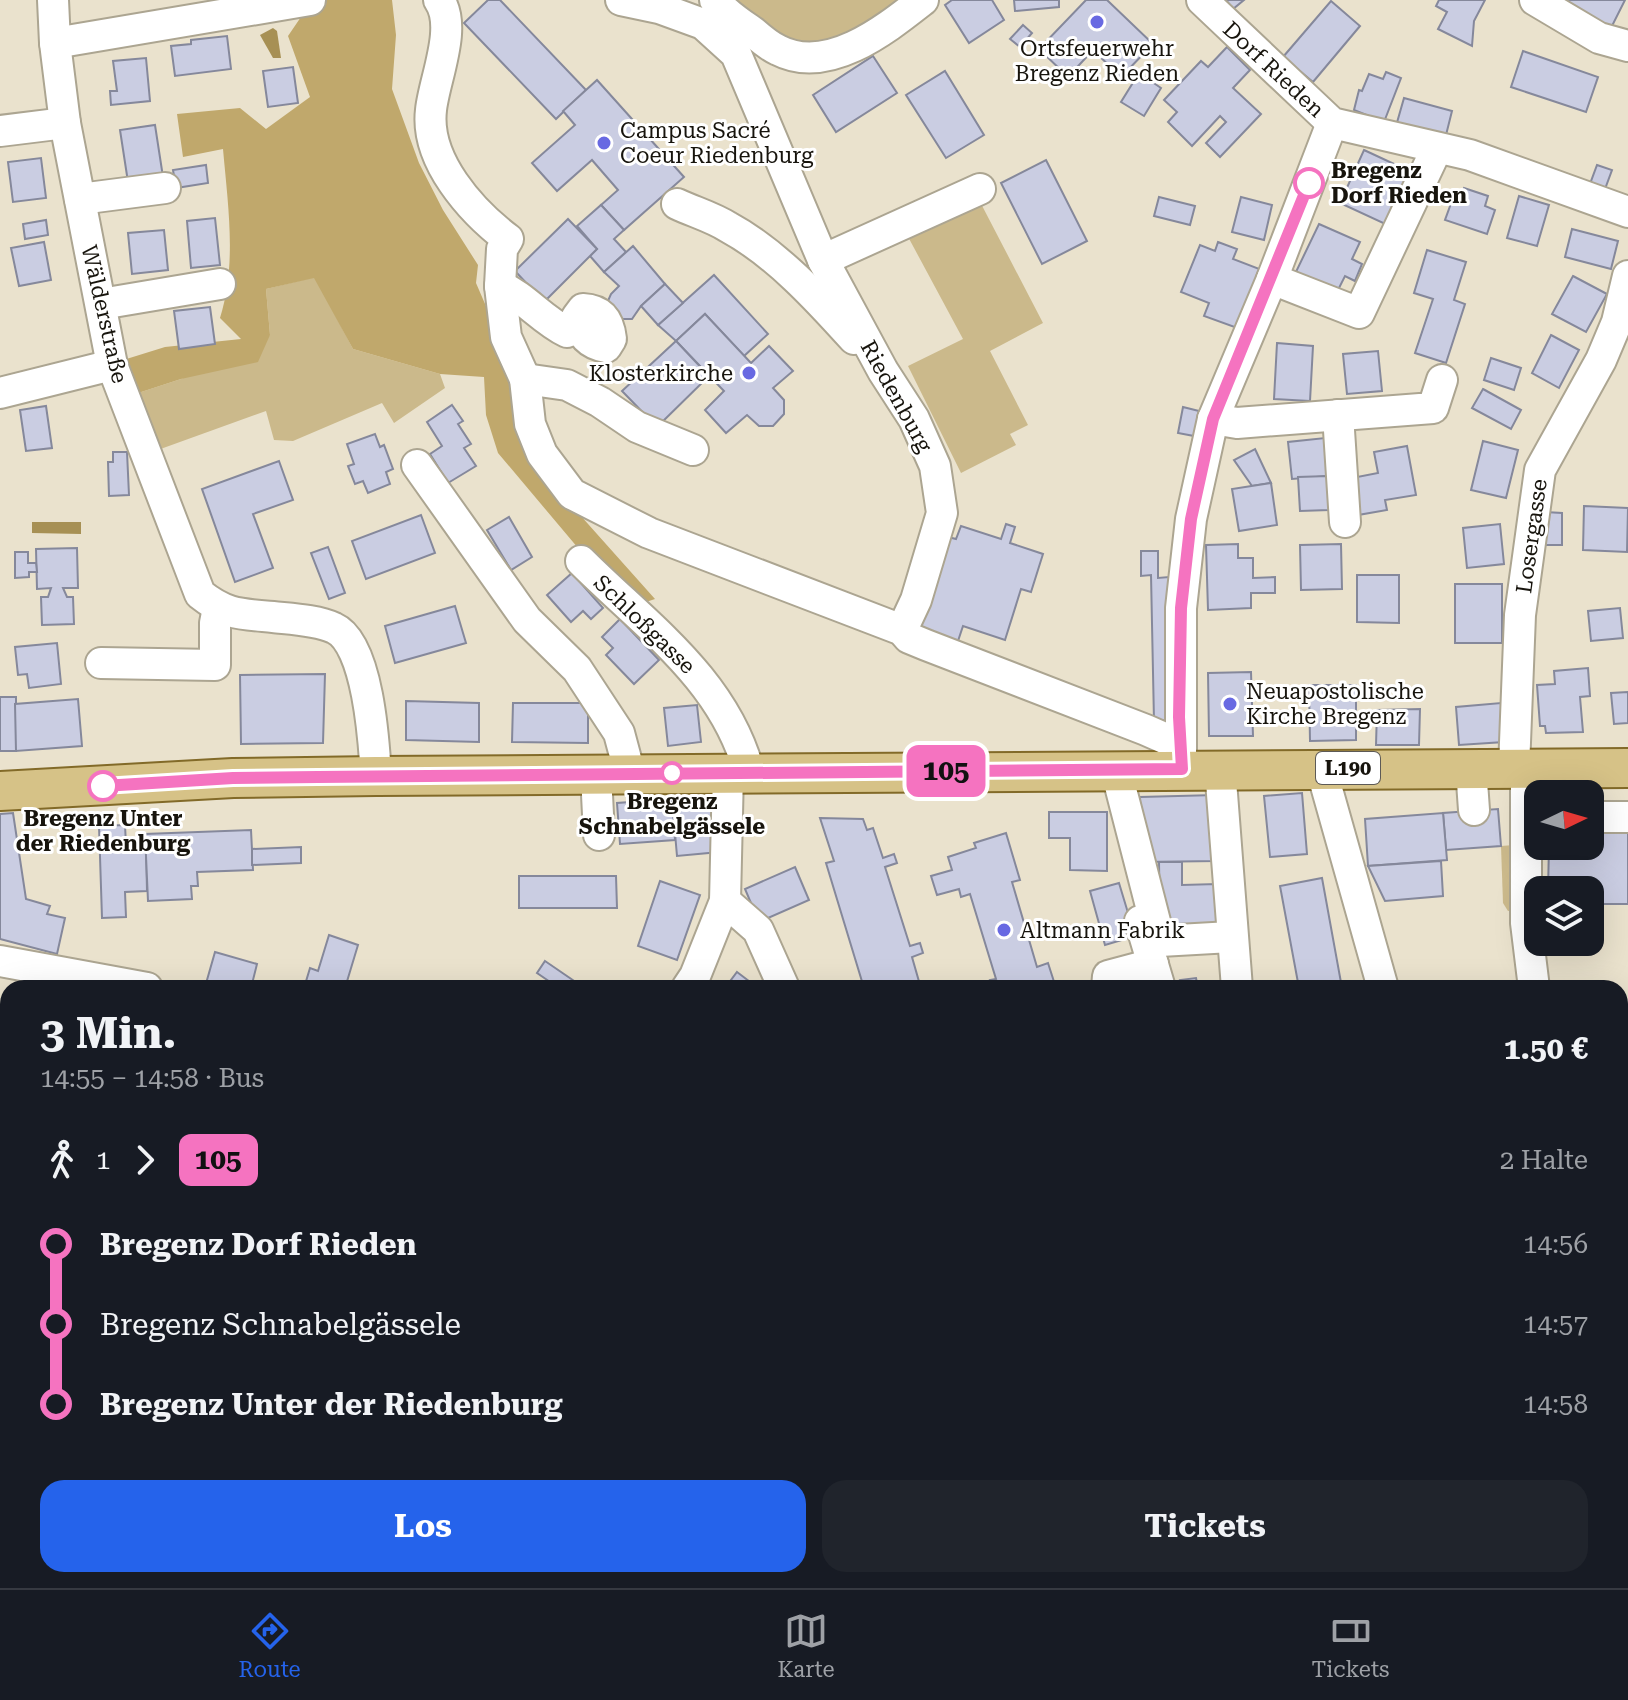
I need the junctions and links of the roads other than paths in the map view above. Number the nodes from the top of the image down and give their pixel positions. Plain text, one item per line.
1 (53, 0) edge
2 (310, 0) edge
3 (621, 0) edge
4 (923, 0) edge
5 (1202, 0) edge
6 (1535, 0) edge
7 (442, 1) edge
8 (712, 10) edge
9 (55, 43) junction
10 (1628, 46) edge
11 (65, 123) junction
12 (1332, 123) junction
13 (0, 131) edge
14 (1437, 148) junction
15 (165, 188) dead end
16 (980, 189) dead end
17 (80, 199) junction
18 (677, 204) dead end
19 (1628, 212) edge
20 (823, 260) junction
21 (1628, 276) edge
22 (1272, 279) junction
23 (220, 284) dead end
24 (500, 286) junction
25 (101, 304) junction
26 (579, 327) dead end
27 (112, 365) junction
28 (883, 371) junction
29 (525, 379) junction
30 (1442, 380) dead end
31 (0, 393) edge
32 (1338, 415) junction
33 (1213, 419) junction
34 (693, 450) dead end
35 (417, 465) dead end
36 (1345, 522) dead end
37 (581, 561) dead end
38 (218, 608) junction
39 (902, 630) junction
40 (101, 663) dead end
41 (1181, 757) junction
42 (1220, 768) junction
43 (1321, 768) junction
44 (1471, 768) junction
45 (1520, 768) junction
46 (1628, 768) edge
47 (1116, 770) junction
48 (738, 772) junction
49 (613, 774) junction
50 (376, 776) junction
51 (0, 791) edge
52 (1474, 810) dead end
53 (1604, 817) edge
54 (1628, 817) edge
55 (599, 835) dead end
56 (1133, 841) junction
57 (725, 901) junction
58 (1231, 937) junction
59 (0, 961) edge
60 (1156, 976) edge
61 (103, 980) edge
62 (692, 980) edge
63 (780, 980) edge
64 (1108, 980) edge
65 (1236, 980) edge
66 (1381, 980) edge
67 (1533, 980) edge

1 - 9 street, Wälderstraße
2 - 9 street
3 - 8 street, Riedenburg
4 - 8 street
5 - 12 street, Dorf Rieden
6 - 10 street
7 - 24 street
8 - 20 street, Riedenburg
9 - 11 street, Wälderstraße
11 - 13 street
11 - 17 street, Wälderstraße
12 - 14 street, Dorf Rieden
12 - 22 street
14 - 19 street, Dorf Rieden
14 - 22 street
15 - 17 street
16 - 20 street
17 - 25 street, Wälderstraße
18 - 28 street
20 - 28 street, Riedenburg
21 - 45 street, Losergasse
22 - 33 street
23 - 25 street
24 - 26 street
24 - 29 street
25 - 27 street, Wälderstraße
27 - 31 street
27 - 38 street, Wälderstraße
28 - 39 street, Riedenburg
29 - 34 street
29 - 39 street
30 - 32 street
32 - 33 street
32 - 36 street
33 - 41 street
35 - 49 street
37 - 48 street, Schloßgasse
38 - 40 street
38 - 50 street
39 - 41 street
41 - 42 main road, L190
41 - 47 main road, L190
42 - 43 main road, L190
42 - 58 street
43 - 44 main road, L190
43 - 66 street
44 - 45 main road, L190
44 - 52 street
45 - 46 main road, L190
45 - 67 street, Losergasse
47 - 48 main road, L190
47 - 56 street
48 - 49 main road, L190
48 - 57 street
49 - 50 main road, L190
49 - 55 street
50 - 51 main road, L190
53 - 54 street
56 - 58 street
56 - 60 street
57 - 62 street
57 - 63 street
58 - 65 street
59 - 61 street
60 - 64 street

